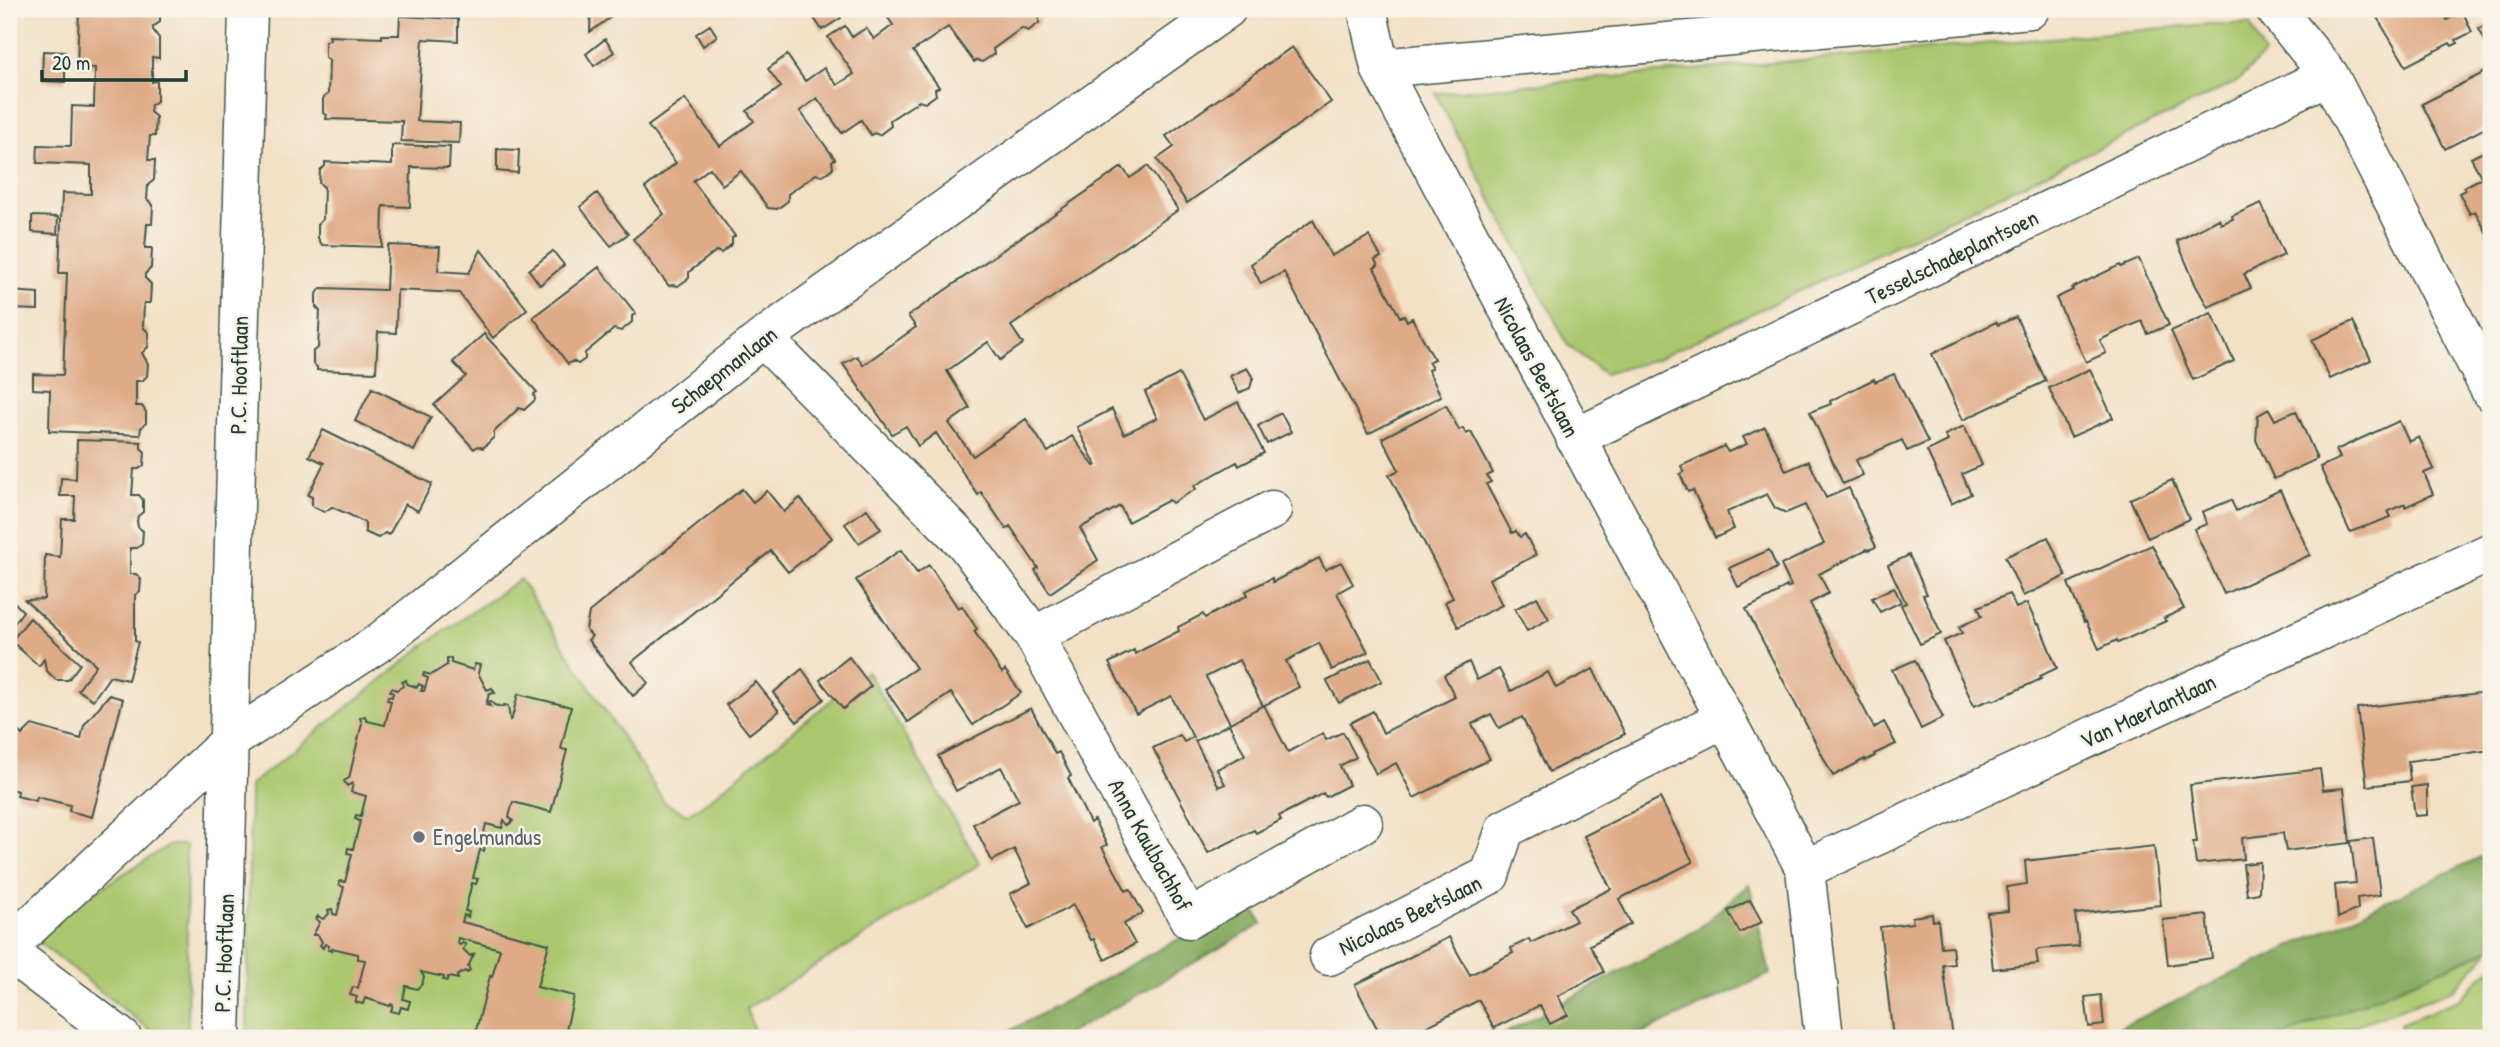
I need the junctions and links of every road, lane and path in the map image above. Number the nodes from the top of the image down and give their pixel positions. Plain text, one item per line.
1 (248, 9) edge
2 (1227, 9) edge
3 (1367, 9) edge
4 (2030, 9) edge
5 (2275, 9) edge
6 (1380, 68) junction
7 (2329, 75) junction
8 (763, 338) junction
9 (2491, 392) edge
10 (1575, 438) junction
11 (1272, 510) dead end
12 (2491, 552) edge
13 (1034, 636) junction
14 (1724, 718) junction
15 (230, 741) junction
16 (1363, 823) dead end
17 (1805, 869) junction
18 (9, 946) edge
19 (9, 952) edge
20 (1329, 956) dead end
21 (122, 1038) edge
22 (221, 1038) edge
23 (1824, 1038) edge

1 - 15 street, P.C. Hooftlaan
2 - 8 street, Schaepmanlaan
3 - 6 street, Nicolaas Beetslaan
4 - 6 street
5 - 7 street
6 - 10 street, Nicolaas Beetslaan
7 - 9 street
7 - 10 street, Tesselschadeplantsoen
8 - 13 street, Anna Kaulbachhof
8 - 15 street, Schaepmanlaan
10 - 14 street, Nicolaas Beetslaan
11 - 13 street
12 - 17 street, Van Maerlantlaan
13 - 16 street, Anna Kaulbachhof
14 - 17 street, Nicolaas Beetslaan
14 - 20 street, Nicolaas Beetslaan
15 - 18 street
15 - 22 street, P.C. Hooftlaan
17 - 23 street, Nicolaas Beetslaan
19 - 21 street

